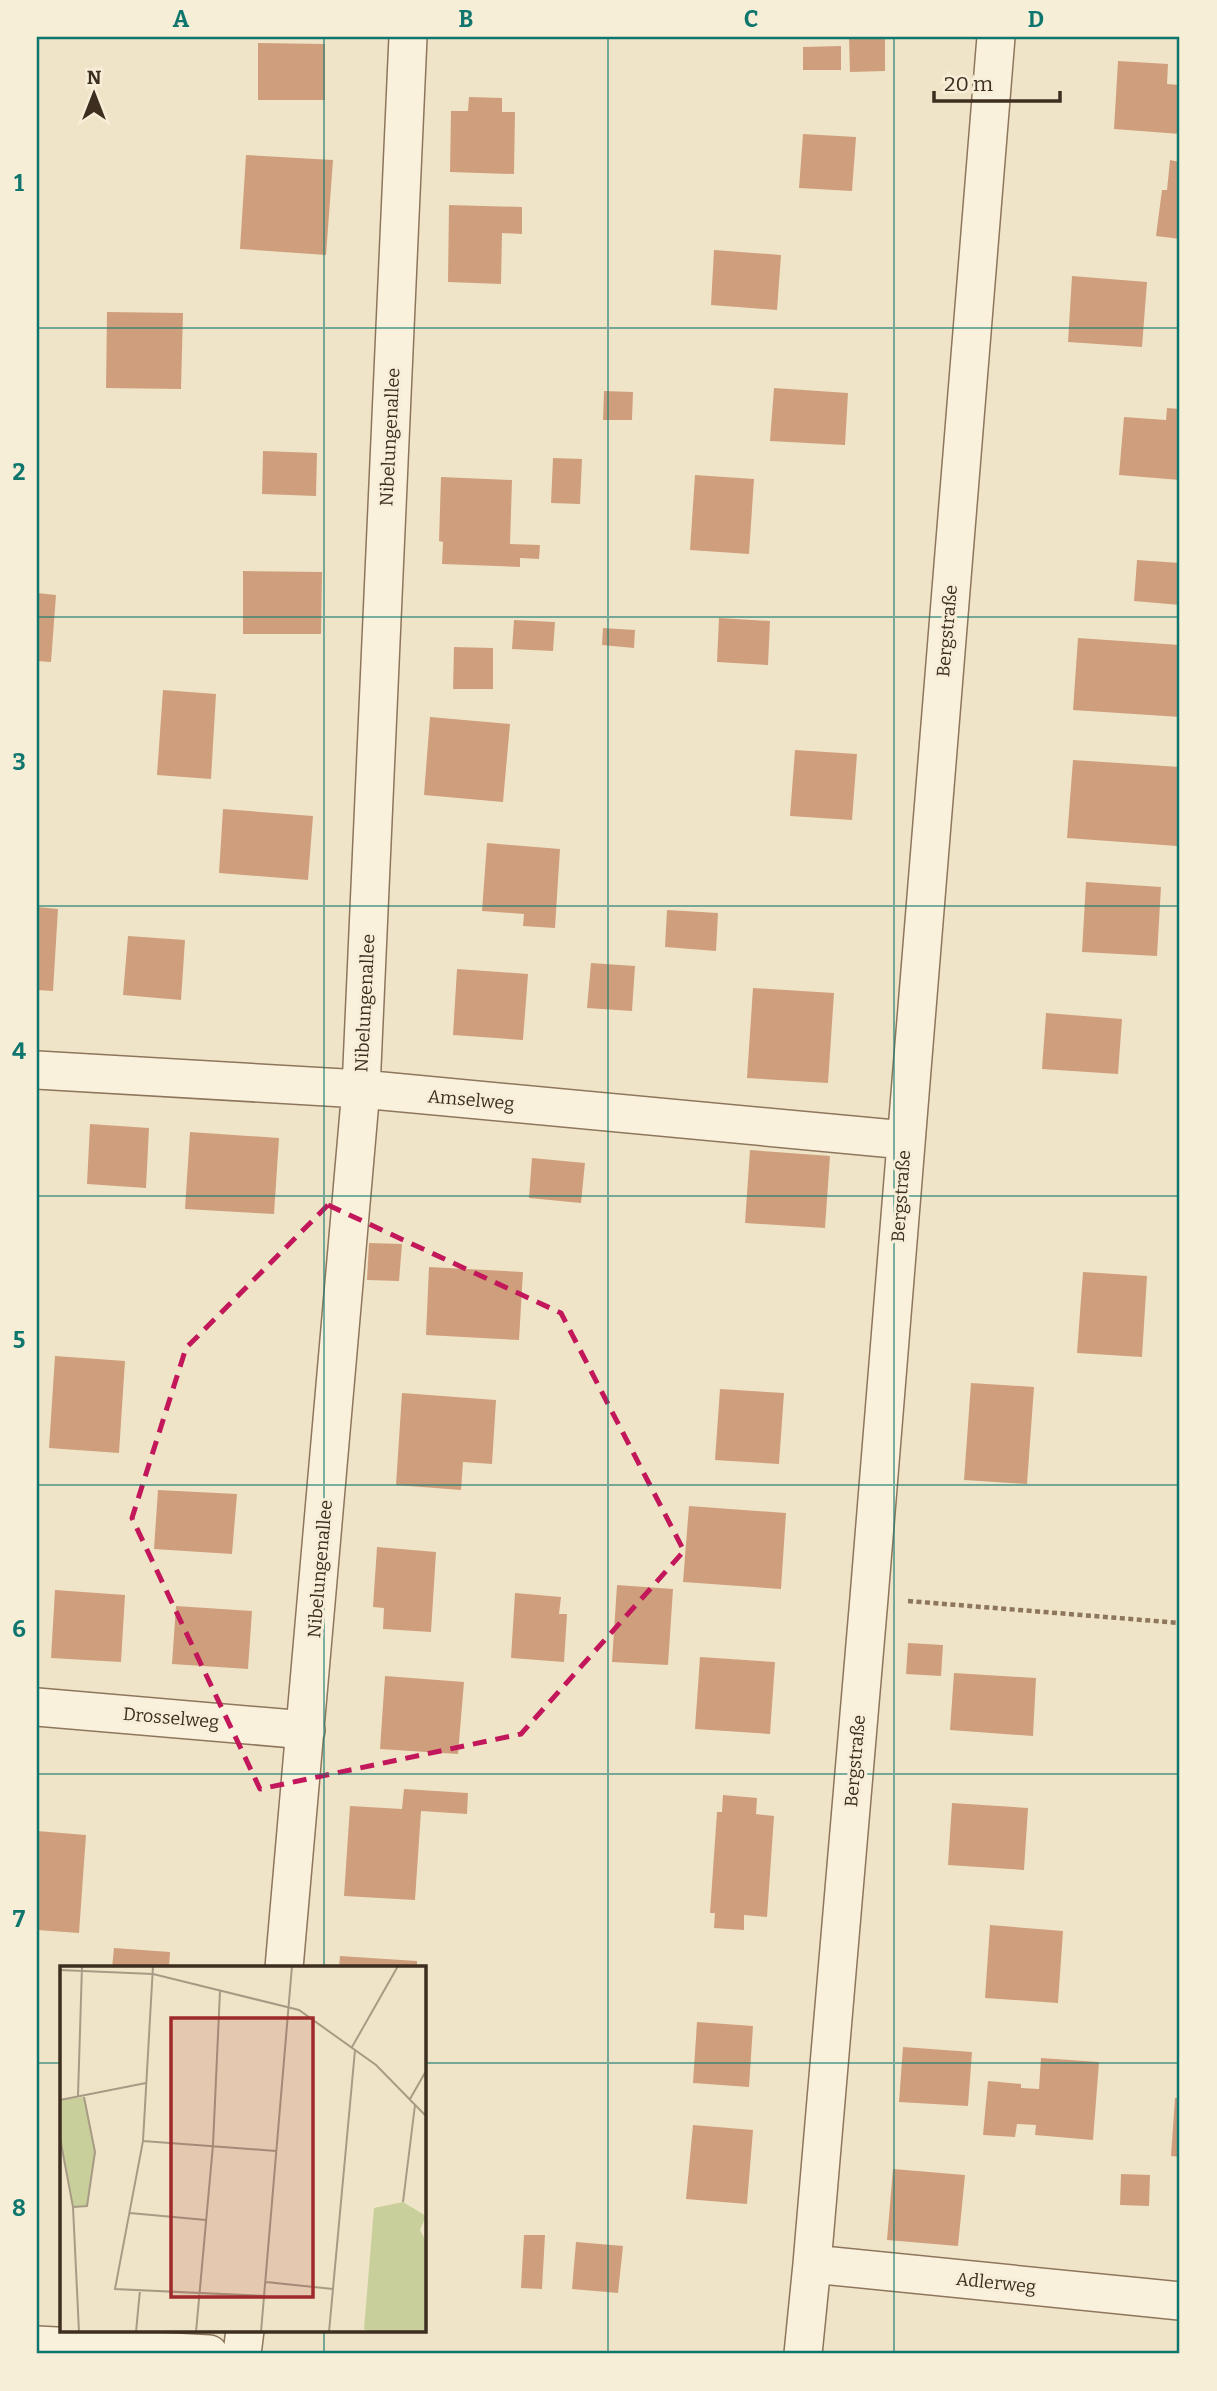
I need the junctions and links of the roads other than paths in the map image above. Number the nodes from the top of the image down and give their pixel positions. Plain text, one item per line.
1 (408, 37) edge
2 (996, 37) edge
3 (37, 1070) edge
4 (361, 1089) junction
5 (905, 1140) junction
6 (37, 1706) edge
7 (306, 1730) junction
8 (284, 1966) edge
9 (812, 2264) junction
10 (1180, 2301) edge
11 (245, 2332) edge
12 (37, 2346) edge
13 (209, 2354) edge
14 (242, 2354) edge
15 (803, 2354) edge

1 - 4 street, Nibelungenallee
2 - 5 street, Bergstraße
3 - 4 street, Amselweg
4 - 5 street, Amselweg
4 - 7 street, Nibelungenallee
5 - 9 street, Bergstraße
6 - 7 street, Drosselweg
7 - 8 street, Nibelungenallee
9 - 10 street, Adlerweg
9 - 15 street, Bergstraße
11 - 14 street
12 - 13 street

